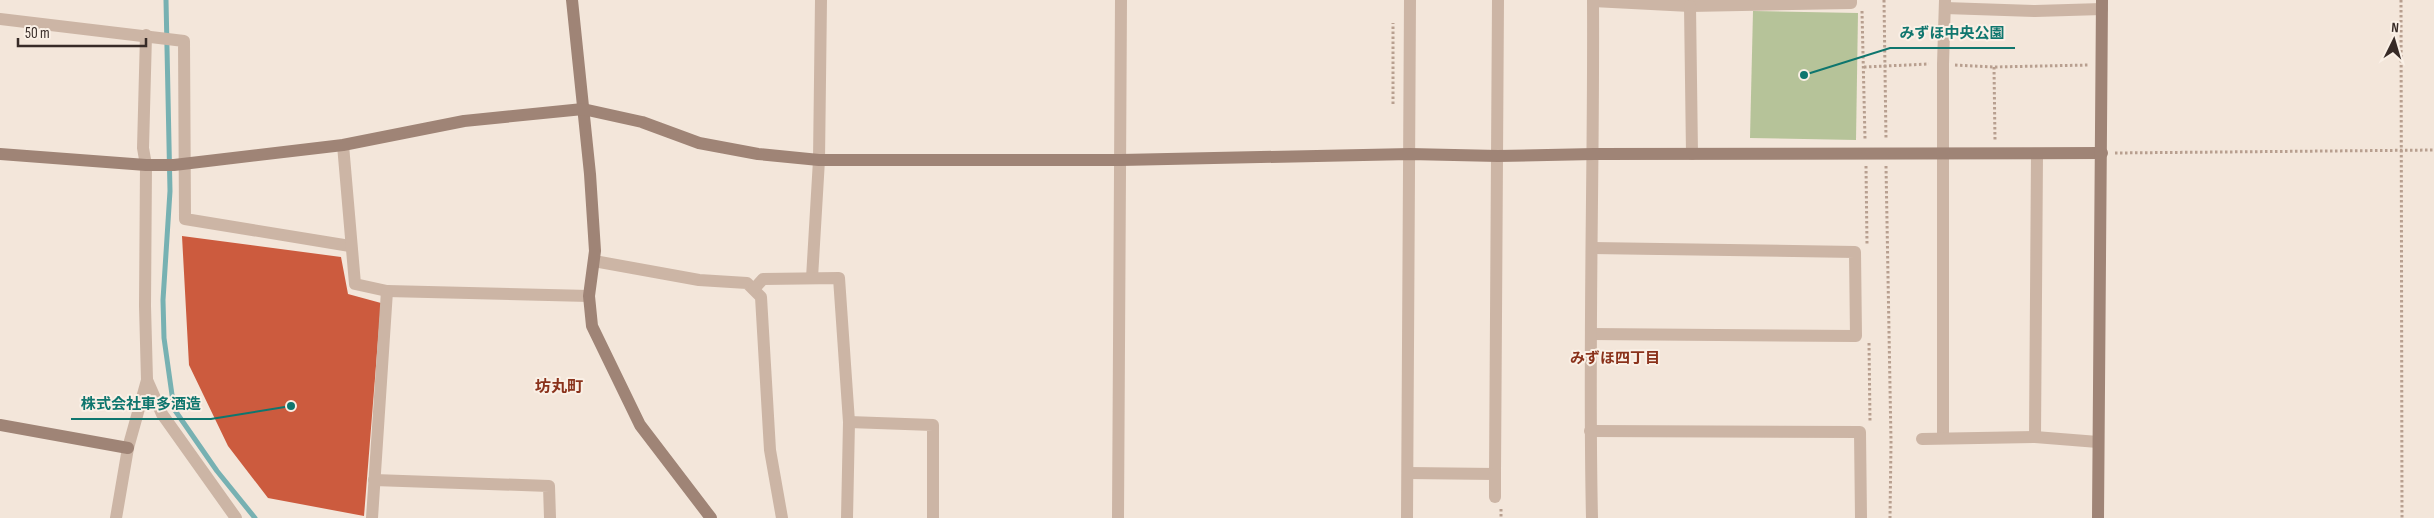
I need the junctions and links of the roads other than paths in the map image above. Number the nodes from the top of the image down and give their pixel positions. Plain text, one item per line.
1 (572, 0) edge
2 (821, 0) edge
3 (1121, 0) edge
4 (1410, 0) edge
5 (1498, 0) edge
6 (1593, 0) edge
7 (1851, 0) edge
8 (1946, 4) edge
9 (2102, 5) edge
10 (1690, 6) junction
11 (2035, 6) edge
12 (0, 19) edge
13 (149, 36) junction
14 (582, 109) junction
15 (342, 145) junction
16 (2102, 153) junction
17 (0, 154) edge
18 (1410, 154) junction
19 (1594, 154) junction
20 (1692, 154) junction
21 (1943, 154) junction
22 (2037, 154) junction
23 (1498, 156) junction
24 (820, 160) junction
25 (1121, 160) junction
26 (179, 164) junction
27 (151, 165) junction
28 (350, 246) junction
29 (1592, 248) junction
30 (594, 261) junction
31 (812, 278) junction
32 (754, 289) junction
33 (387, 292) junction
34 (589, 296) junction
35 (1591, 334) junction
36 (147, 380) junction
37 (849, 422) junction
38 (0, 425) edge
39 (1590, 431) junction
40 (2035, 437) junction
41 (1943, 438) junction
42 (1922, 439) dead end
43 (2098, 442) junction
44 (128, 448) junction
45 (1408, 473) junction
46 (1495, 474) junction
47 (374, 480) junction
48 (1495, 497) dead end
49 (116, 518) edge
50 (236, 518) edge
51 (372, 518) edge
52 (550, 518) edge
53 (711, 518) edge
54 (782, 518) edge
55 (847, 518) edge
56 (933, 518) edge
57 (1118, 518) edge
58 (1407, 518) edge
59 (1592, 518) edge
60 (1861, 518) edge
61 (2098, 518) edge

1 - 14 street
2 - 24 street
3 - 25 street
4 - 18 street
5 - 23 street
6 - 10 street
6 - 19 street
7 - 10 street
8 - 11 street
8 - 21 street
9 - 11 street
9 - 16 street
10 - 20 street
12 - 13 street
13 - 26 street
13 - 27 street
14 - 15 street
14 - 24 street
14 - 30 street
15 - 26 street
15 - 28 street
16 - 22 street
16 - 43 street
17 - 27 street
18 - 23 street
18 - 25 street
18 - 45 street
19 - 20 street
19 - 23 street
19 - 29 street
20 - 21 street
21 - 22 street
21 - 41 street
22 - 40 street
23 - 46 street
24 - 25 street
24 - 31 street
25 - 57 street
26 - 27 street
26 - 28 street
27 - 36 street
28 - 33 street
29 - 35 street
29 - 35 street
30 - 32 street
30 - 34 street
31 - 32 street
31 - 37 street
32 - 54 street
33 - 34 street
33 - 47 street
34 - 53 street
35 - 39 street
36 - 44 street
36 - 50 street
37 - 55 street
37 - 56 street
38 - 44 street
39 - 59 street
39 - 60 street
40 - 41 street
40 - 43 street
41 - 42 street
43 - 61 street
44 - 49 street
45 - 46 street
45 - 58 street
46 - 48 street
47 - 51 street
47 - 52 street

